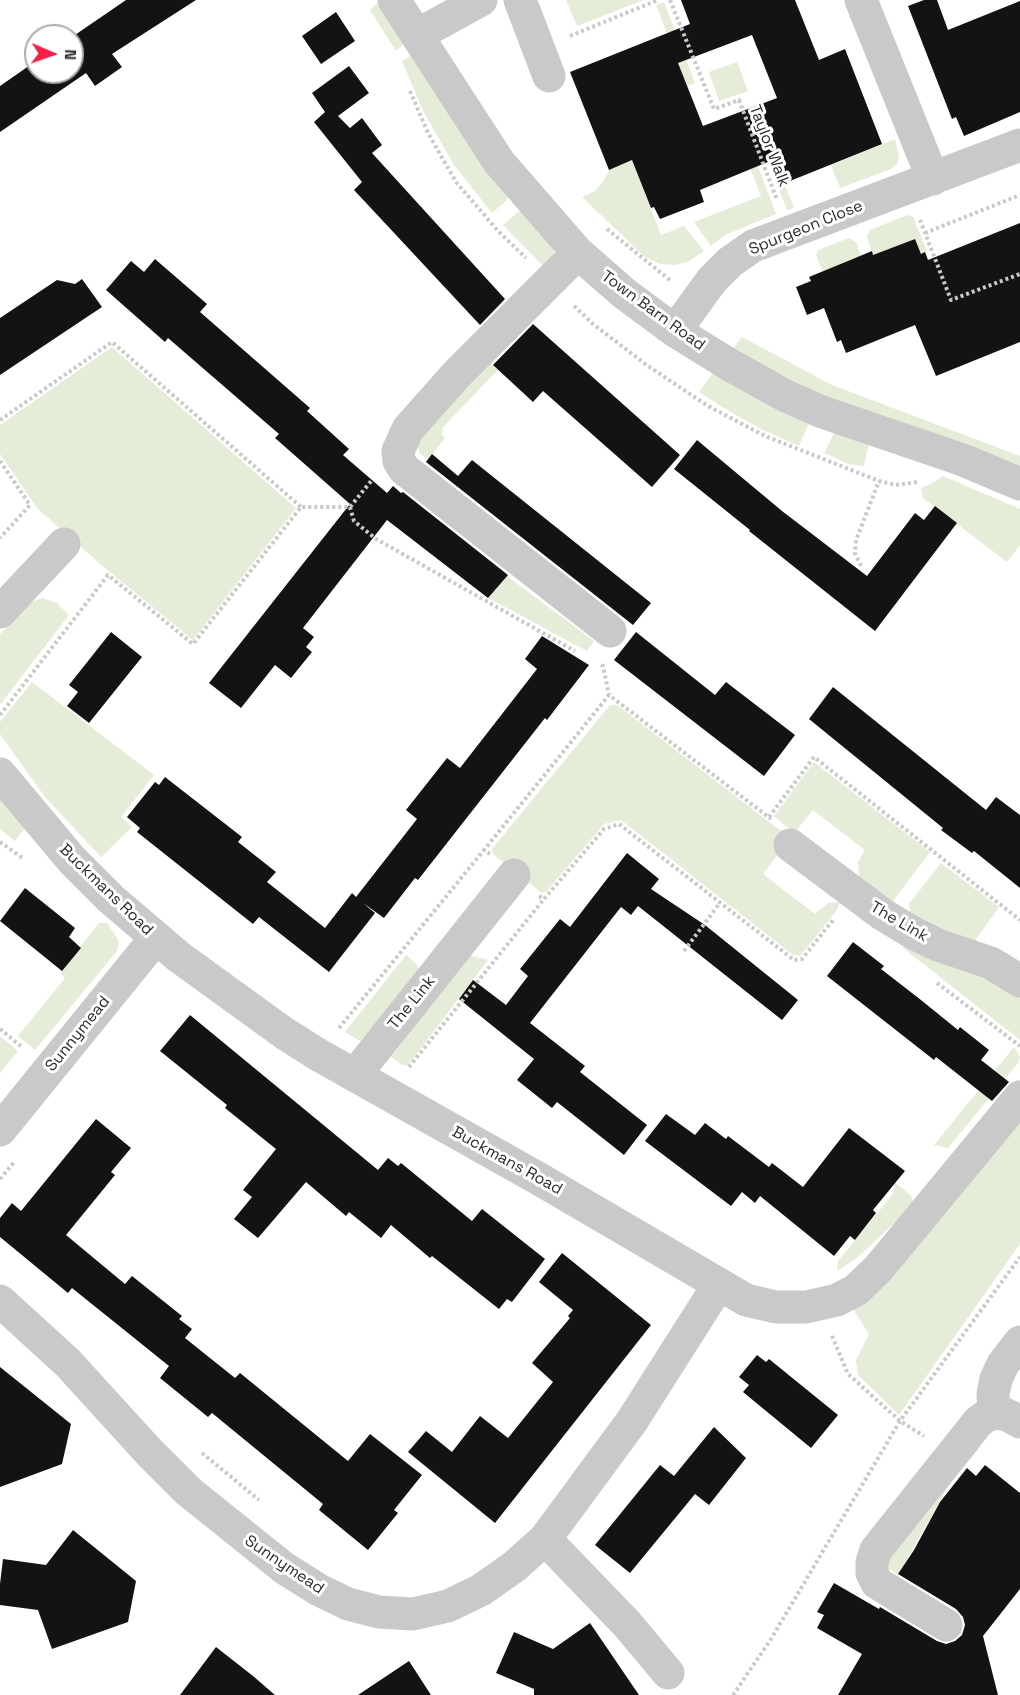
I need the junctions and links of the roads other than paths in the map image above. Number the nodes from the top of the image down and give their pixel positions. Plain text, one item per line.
1 (394, 0) edge
2 (520, 0) edge
3 (861, 0) edge
4 (477, 1) edge
5 (417, 35) junction
6 (544, 62) road end
7 (1020, 145) edge
8 (921, 184) junction
9 (578, 254) junction
10 (675, 331) junction
11 (1020, 484) edge
12 (64, 544) dead end
13 (0, 612) edge
14 (610, 631) dead end
15 (0, 774) edge
16 (790, 845) road end
17 (514, 875) road end
18 (155, 939) junction
19 (1020, 981) edge
20 (355, 1075) junction
21 (1020, 1096) edge
22 (0, 1130) edge
23 (719, 1284) junction
24 (0, 1301) edge
25 (1020, 1342) edge
26 (1007, 1418) edge
27 (545, 1539) junction
28 (946, 1625) dead end
29 (668, 1673) dead end

1 - 5 street, Town Barn Road
2 - 6 street
3 - 8 street
4 - 5 street
5 - 9 street, Town Barn Road
7 - 8 street, Spurgeon Close
8 - 10 street, Spurgeon Close
9 - 10 street, Town Barn Road
9 - 14 street
10 - 11 street, Town Barn Road
12 - 13 street
15 - 18 street, Buckmans Road
16 - 19 street, The Link
17 - 20 street, The Link
18 - 20 street, Buckmans Road
18 - 22 street, Sunnymead
20 - 23 street, Buckmans Road
21 - 23 street, Buckmans Road
23 - 27 street, Sunnymead
24 - 27 street, Sunnymead
25 - 26 street
26 - 28 street
27 - 29 street

